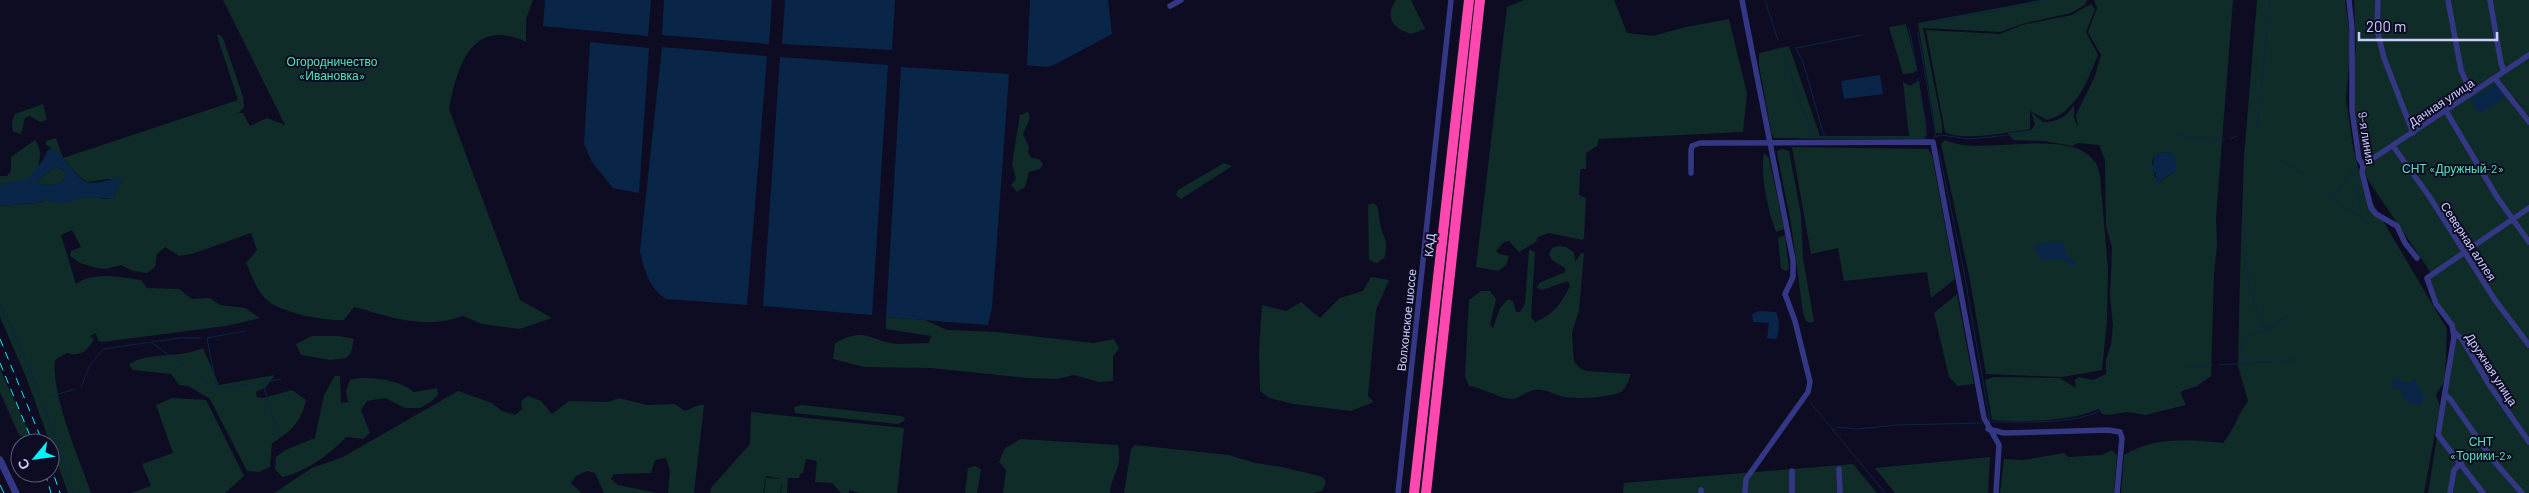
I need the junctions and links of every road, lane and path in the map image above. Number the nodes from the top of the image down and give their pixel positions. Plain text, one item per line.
1 (1181, 0) edge
2 (1451, 0) edge
3 (1469, 0) edge
4 (1480, 0) edge
5 (1742, 0) edge
6 (2348, 0) edge
7 (2378, 0) edge
8 (2448, 0) edge
9 (2490, 0) edge
10 (1170, 6) dead end
11 (2529, 55) edge
12 (2504, 71) junction
13 (2495, 78) junction
14 (2471, 94) junction
15 (2446, 111) junction
16 (2529, 122) edge
17 (2413, 133) junction
18 (1770, 144) junction
19 (2393, 146) junction
20 (2363, 165) junction
21 (1691, 173) dead end
22 (2529, 208) edge
23 (2513, 219) junction
24 (2529, 242) edge
25 (2464, 252) junction
26 (2417, 258) dead end
27 (2454, 332) junction
28 (2529, 345) edge
29 (2445, 395) junction
30 (1988, 429) junction
31 (2529, 442) edge
32 (0, 460) edge
33 (2461, 463) junction
34 (1839, 469) dead end
35 (0, 471) edge
36 (1792, 472) dead end
37 (11, 493) edge
38 (16, 493) edge
39 (1398, 493) edge
40 (1414, 493) edge
41 (1426, 493) edge
42 (1745, 493) edge
43 (1792, 493) edge
44 (1840, 493) edge
45 (1996, 493) edge
46 (2117, 493) edge
47 (2450, 493) edge
48 (2483, 493) edge
49 (2522, 493) edge

1 - 10 street
2 - 39 street, Волхонское шоссе
3 - 40 highway, КАД
4 - 41 highway, КАД
5 - 18 street
6 - 20 street, 9-я линия
7 - 17 street
8 - 14 street
9 - 12 street
11 - 12 street, Дачная улица
12 - 13 street, Дачная улица
13 - 14 street, Дачная улица
13 - 16 street
14 - 15 street, Дачная улица
15 - 17 street, Дачная улица
15 - 23 street
17 - 19 street, Дачная улица
18 - 21 street
18 - 30 street
18 - 42 street
19 - 20 street, Дачная улица
19 - 25 street, Северная аллея
20 - 26 street, 9-я линия
22 - 23 street
23 - 24 street
23 - 25 street
25 - 27 street, Дружная улица
25 - 28 street, Северная аллея
27 - 29 street
27 - 31 street, Дружная улица
29 - 33 street
29 - 49 street
30 - 45 street
30 - 46 street
32 - 38 street
33 - 47 street
33 - 48 street
34 - 44 street
35 - 37 street
36 - 43 street

